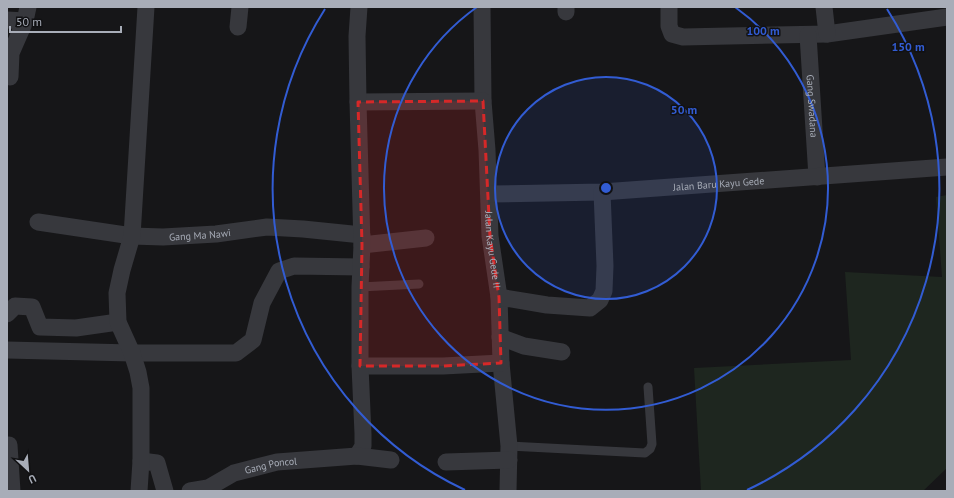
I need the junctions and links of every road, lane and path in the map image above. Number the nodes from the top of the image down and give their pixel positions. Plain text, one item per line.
1 (146, 7) edge
2 (240, 7) edge
3 (359, 7) edge
4 (482, 7) edge
5 (669, 7) edge
6 (824, 7) edge
7 (27, 14) edge
8 (947, 17) edge
9 (7, 20) edge
10 (238, 28) dead end
11 (827, 34) junction
12 (808, 35) junction
13 (10, 77) dead end
14 (483, 101) junction
15 (358, 102) junction
16 (947, 167) edge
17 (817, 177) junction
18 (602, 192) junction
19 (489, 194) junction
20 (38, 222) dead end
21 (132, 236) junction
22 (426, 238) dead end
23 (362, 240) junction
24 (361, 268) junction
25 (419, 284) dead end
26 (360, 288) junction
27 (499, 297) junction
28 (7, 314) edge
29 (118, 322) junction
30 (500, 337) junction
31 (7, 350) edge
32 (562, 352) dead end
33 (132, 353) junction
34 (501, 363) junction
35 (360, 366) junction
36 (648, 387) dead end
37 (9, 444) dead end
38 (356, 456) junction
39 (391, 460) dead end
40 (141, 461) junction
41 (446, 462) dead end
42 (509, 468) edge
43 (208, 490) edge
44 (12, 491) edge
45 (139, 491) edge
46 (165, 491) edge
47 (190, 491) edge

1 - 21 street
2 - 10 street
3 - 15 street
4 - 14 street, Jalan Kayu Gede II
5 - 12 street
6 - 11 street
7 - 9 street
7 - 13 street
8 - 11 street
11 - 12 street
12 - 17 street, Gang Swadana
14 - 15 street
14 - 19 street, Jalan Kayu Gede II
15 - 23 street
16 - 17 street, Jalan Baru Kayu Gede
17 - 18 street, Jalan Baru Kayu Gede
18 - 19 street, Jalan Baru Kayu Gede
18 - 27 street
19 - 27 street, Jalan Kayu Gede II
20 - 21 street, Gang Ma Nawi
21 - 23 street, Gang Ma Nawi
21 - 29 street
22 - 23 street, Gang Ma Nawi
23 - 24 street
24 - 26 street
24 - 33 street
25 - 26 lane
26 - 35 street
27 - 30 street, Jalan Kayu Gede II
28 - 29 street
29 - 33 street
30 - 32 street
30 - 34 street, Jalan Kayu Gede II
31 - 33 street
33 - 40 street
34 - 35 street
34 - 42 street, Jalan Kayu Gede II
35 - 38 street
36 - 42 lane
37 - 44 street
38 - 39 street, Gang Poncol
38 - 43 street, Gang Poncol
40 - 45 street
40 - 46 street
41 - 42 street
43 - 47 street, Gang Poncol

